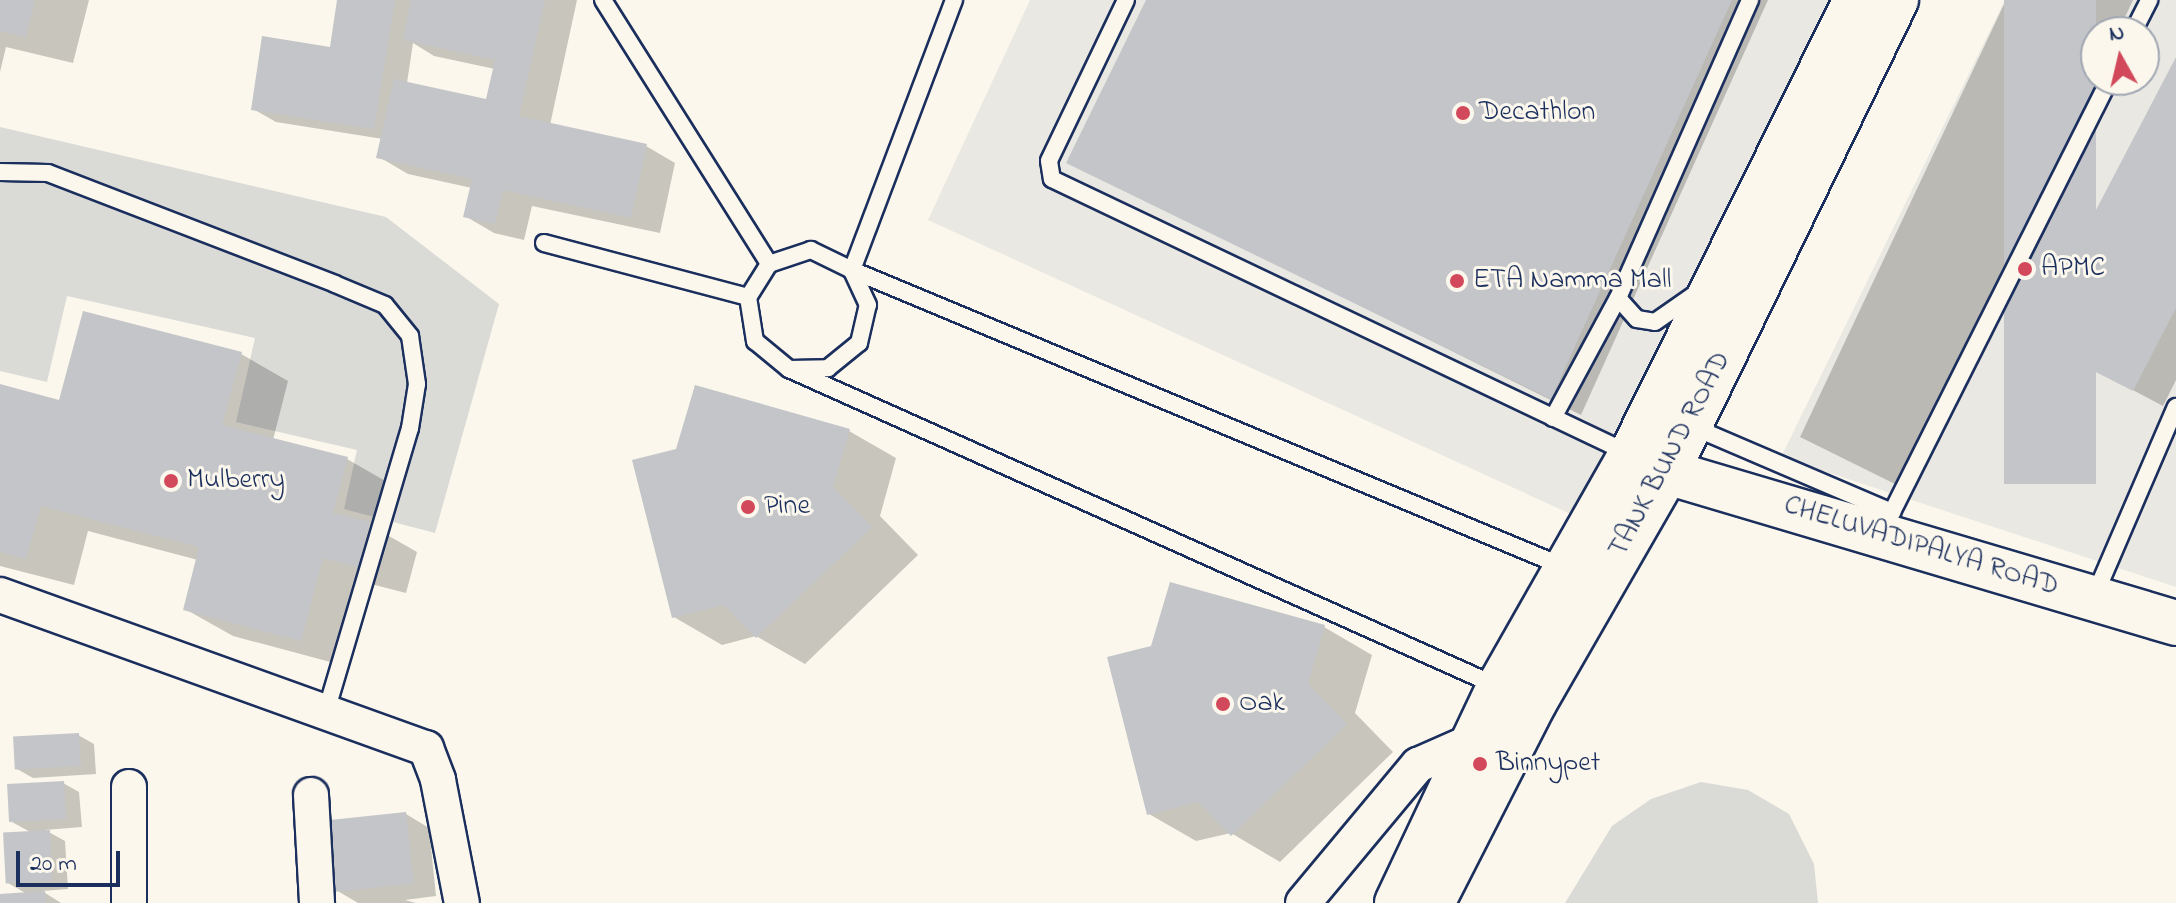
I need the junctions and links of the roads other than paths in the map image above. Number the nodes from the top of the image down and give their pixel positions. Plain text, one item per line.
1 (603, 0) edge
2 (954, 0) edge
3 (1126, 0) edge
4 (1750, 0) edge
5 (1856, 0) edge
6 (1896, 0) edge
7 (2101, 96) edge
8 (0, 172) edge
9 (544, 243) dead end
10 (769, 264) junction
11 (852, 270) junction
12 (1721, 274) junction
13 (748, 297) junction
14 (1618, 298) junction
15 (789, 369) junction
16 (2176, 407) edge
17 (1553, 418) junction
18 (1690, 425) junction
19 (1649, 463) junction
20 (1567, 568) junction
21 (0, 595) edge
22 (2094, 598) junction
23 (2176, 623) edge
24 (1517, 695) junction
25 (327, 709) junction
26 (1475, 740) junction
27 (129, 787) dead end
28 (311, 795) dead end
29 (129, 903) edge
30 (317, 903) edge
31 (462, 903) edge
32 (1303, 903) edge
33 (1397, 903) edge
34 (1432, 903) edge

1 - 10 lane
2 - 11 lane
3 - 17 lane
4 - 14 lane
5 - 12 main road
6 - 18 main road, TANK BUND ROAD
7 - 18 lane
8 - 25 lane
9 - 13 lane
10 - 11 lane
10 - 13 lane
11 - 15 lane
11 - 20 lane
12 - 14 lane
12 - 19 main road
13 - 15 lane
14 - 17 lane
15 - 24 lane
16 - 22 lane
17 - 19 lane
18 - 19 main road, TANK BUND ROAD
19 - 20 main road
19 - 22 main road, CHELUVADIPALYA ROAD
19 - 24 main road, TANK BUND ROAD
20 - 24 main road
21 - 25 street
22 - 23 main road, CHELUVADIPALYA ROAD
24 - 26 main road
24 - 34 main road, TANK BUND ROAD
25 - 31 street
26 - 32 street
26 - 33 main road
27 - 29 street
28 - 30 street

